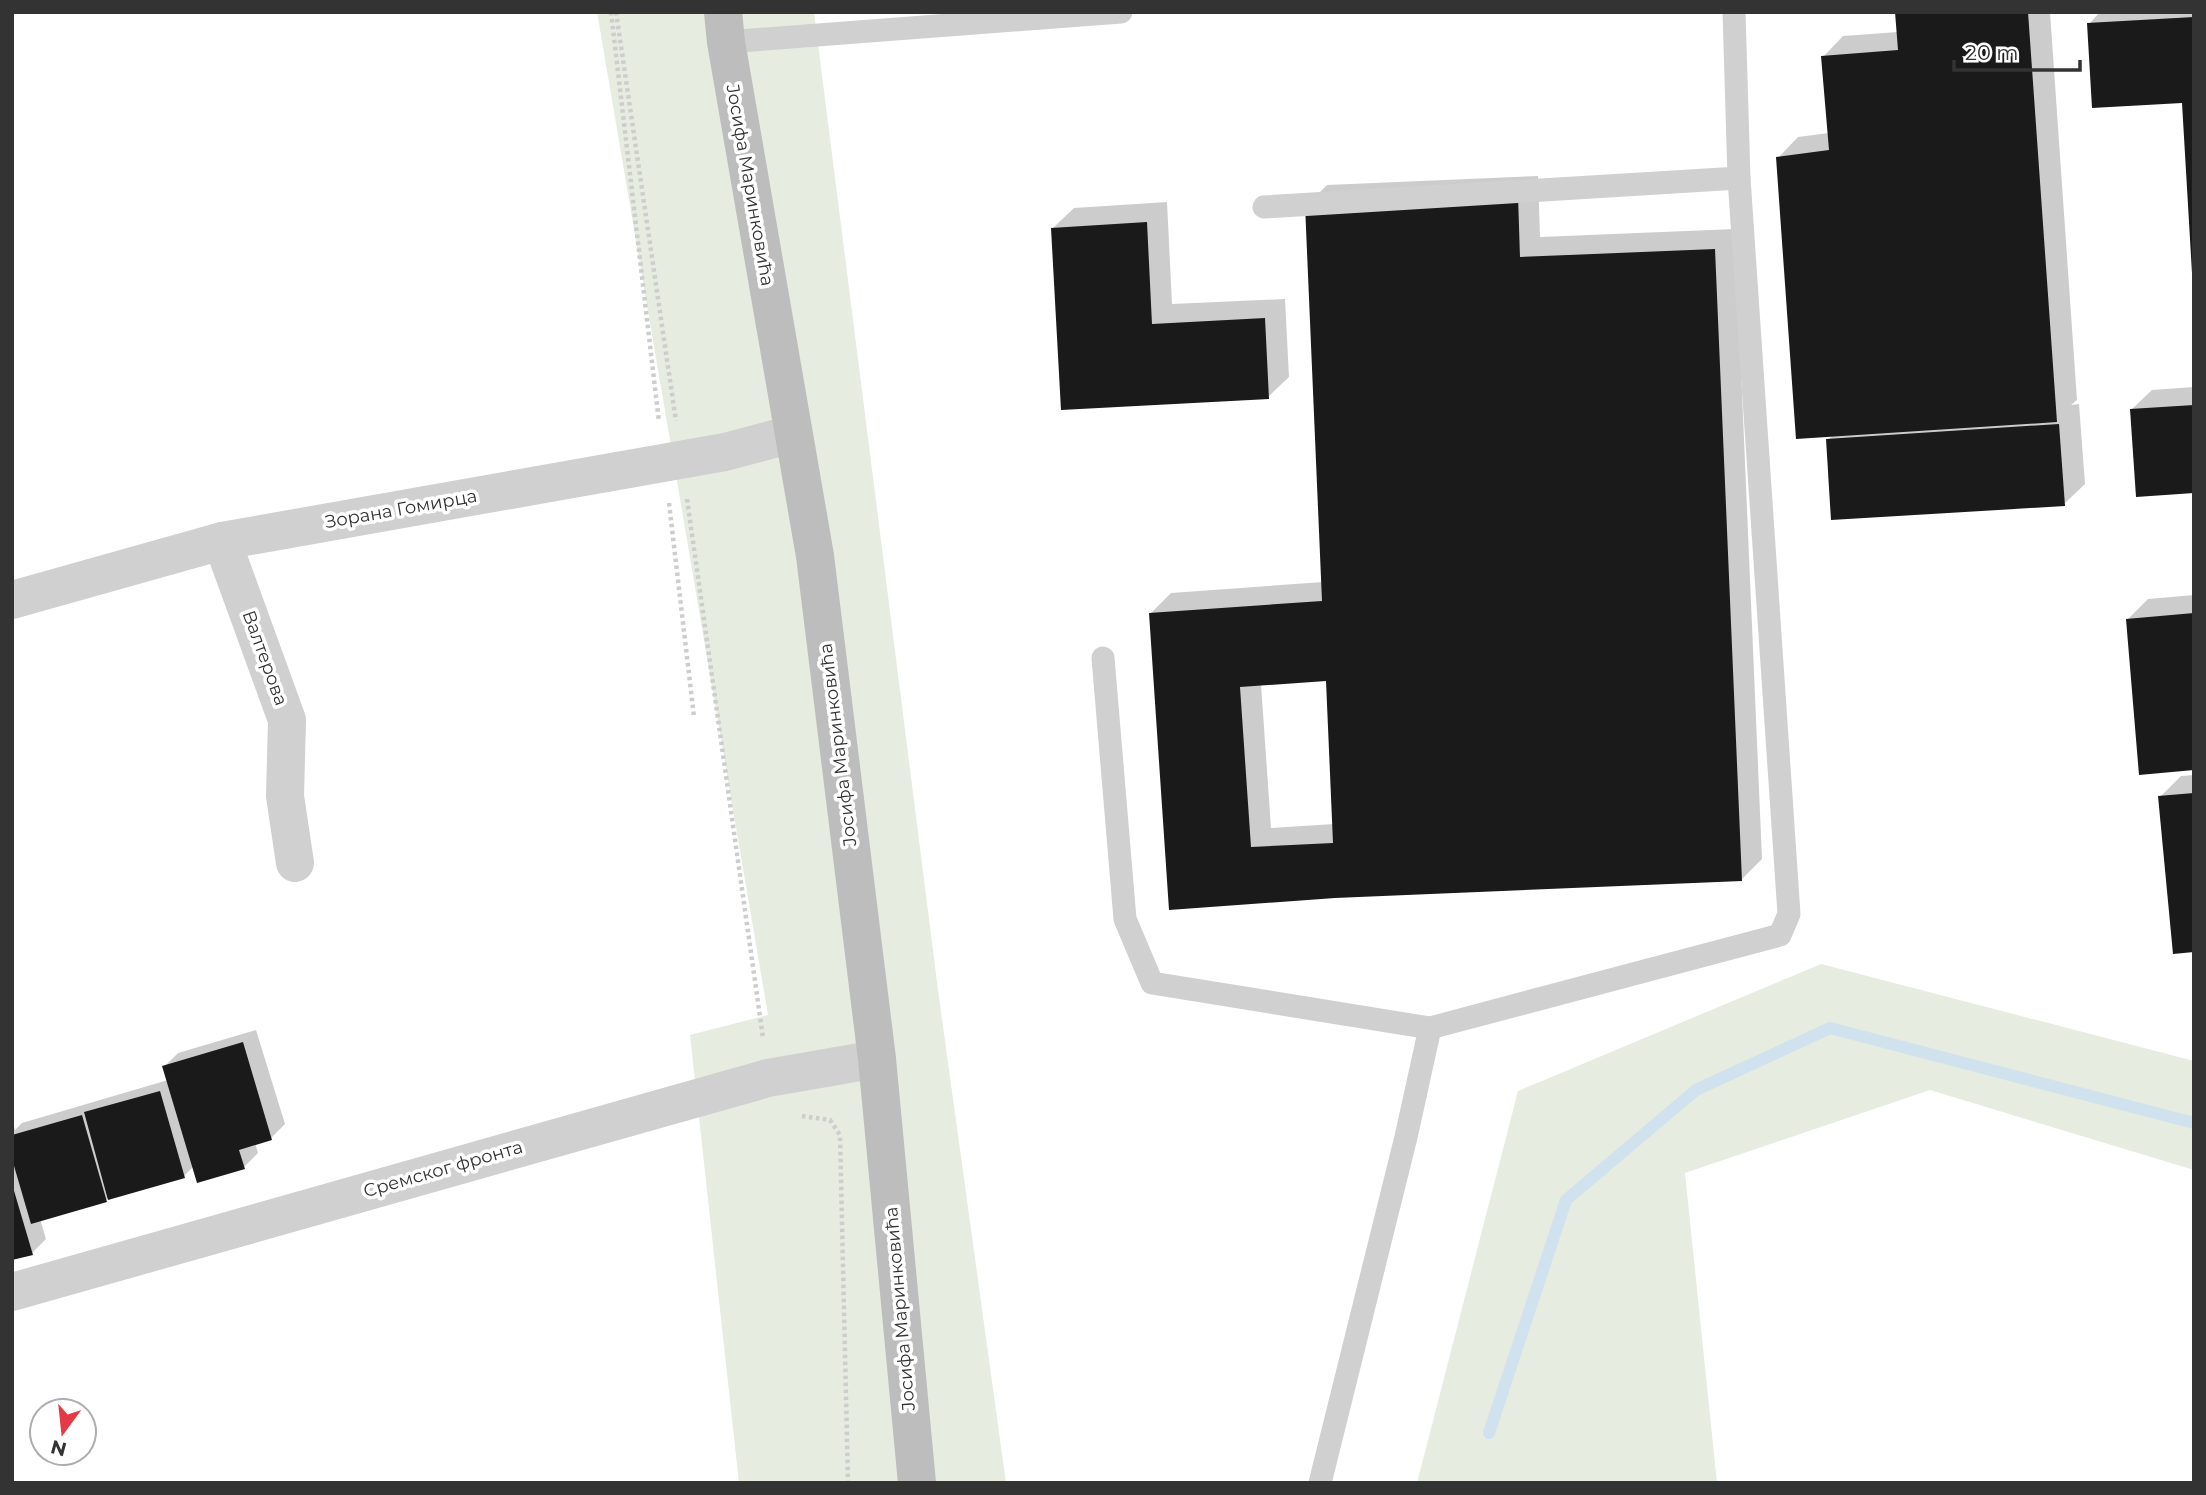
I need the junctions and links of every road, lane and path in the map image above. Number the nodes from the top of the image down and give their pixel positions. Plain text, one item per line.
1 (614, 12) edge
2 (1121, 12) edge
3 (1734, 12) edge
4 (724, 27) edge
5 (1739, 178) junction
6 (1264, 207) dead end
7 (793, 434) junction
8 (673, 461) junction
9 (222, 541) junction
10 (12, 600) edge
11 (1102, 658) dead end
12 (694, 717) dead end
13 (295, 863) dead end
14 (1430, 1028) junction
15 (877, 1059) junction
16 (768, 1078) junction
17 (12, 1292) edge
18 (848, 1483) edge
19 (917, 1483) edge
20 (1320, 1483) edge

1 - 8 path
1 - 8 path
2 - 4 lane
3 - 5 lane
4 - 7 street, Јосифа Маринковића
5 - 6 lane
5 - 14 lane
7 - 8 street, Зорана Гомирца
7 - 15 street, Јосифа Маринковића
8 - 9 street, Зорана Гомирца
8 - 12 path
8 - 16 path
9 - 10 street, Зорана Гомирца
9 - 13 street, Валтерова
11 - 14 lane
14 - 20 lane
15 - 16 street, Сремског фронта
15 - 19 street, Јосифа Маринковића
16 - 17 street, Сремског фронта
16 - 18 path

